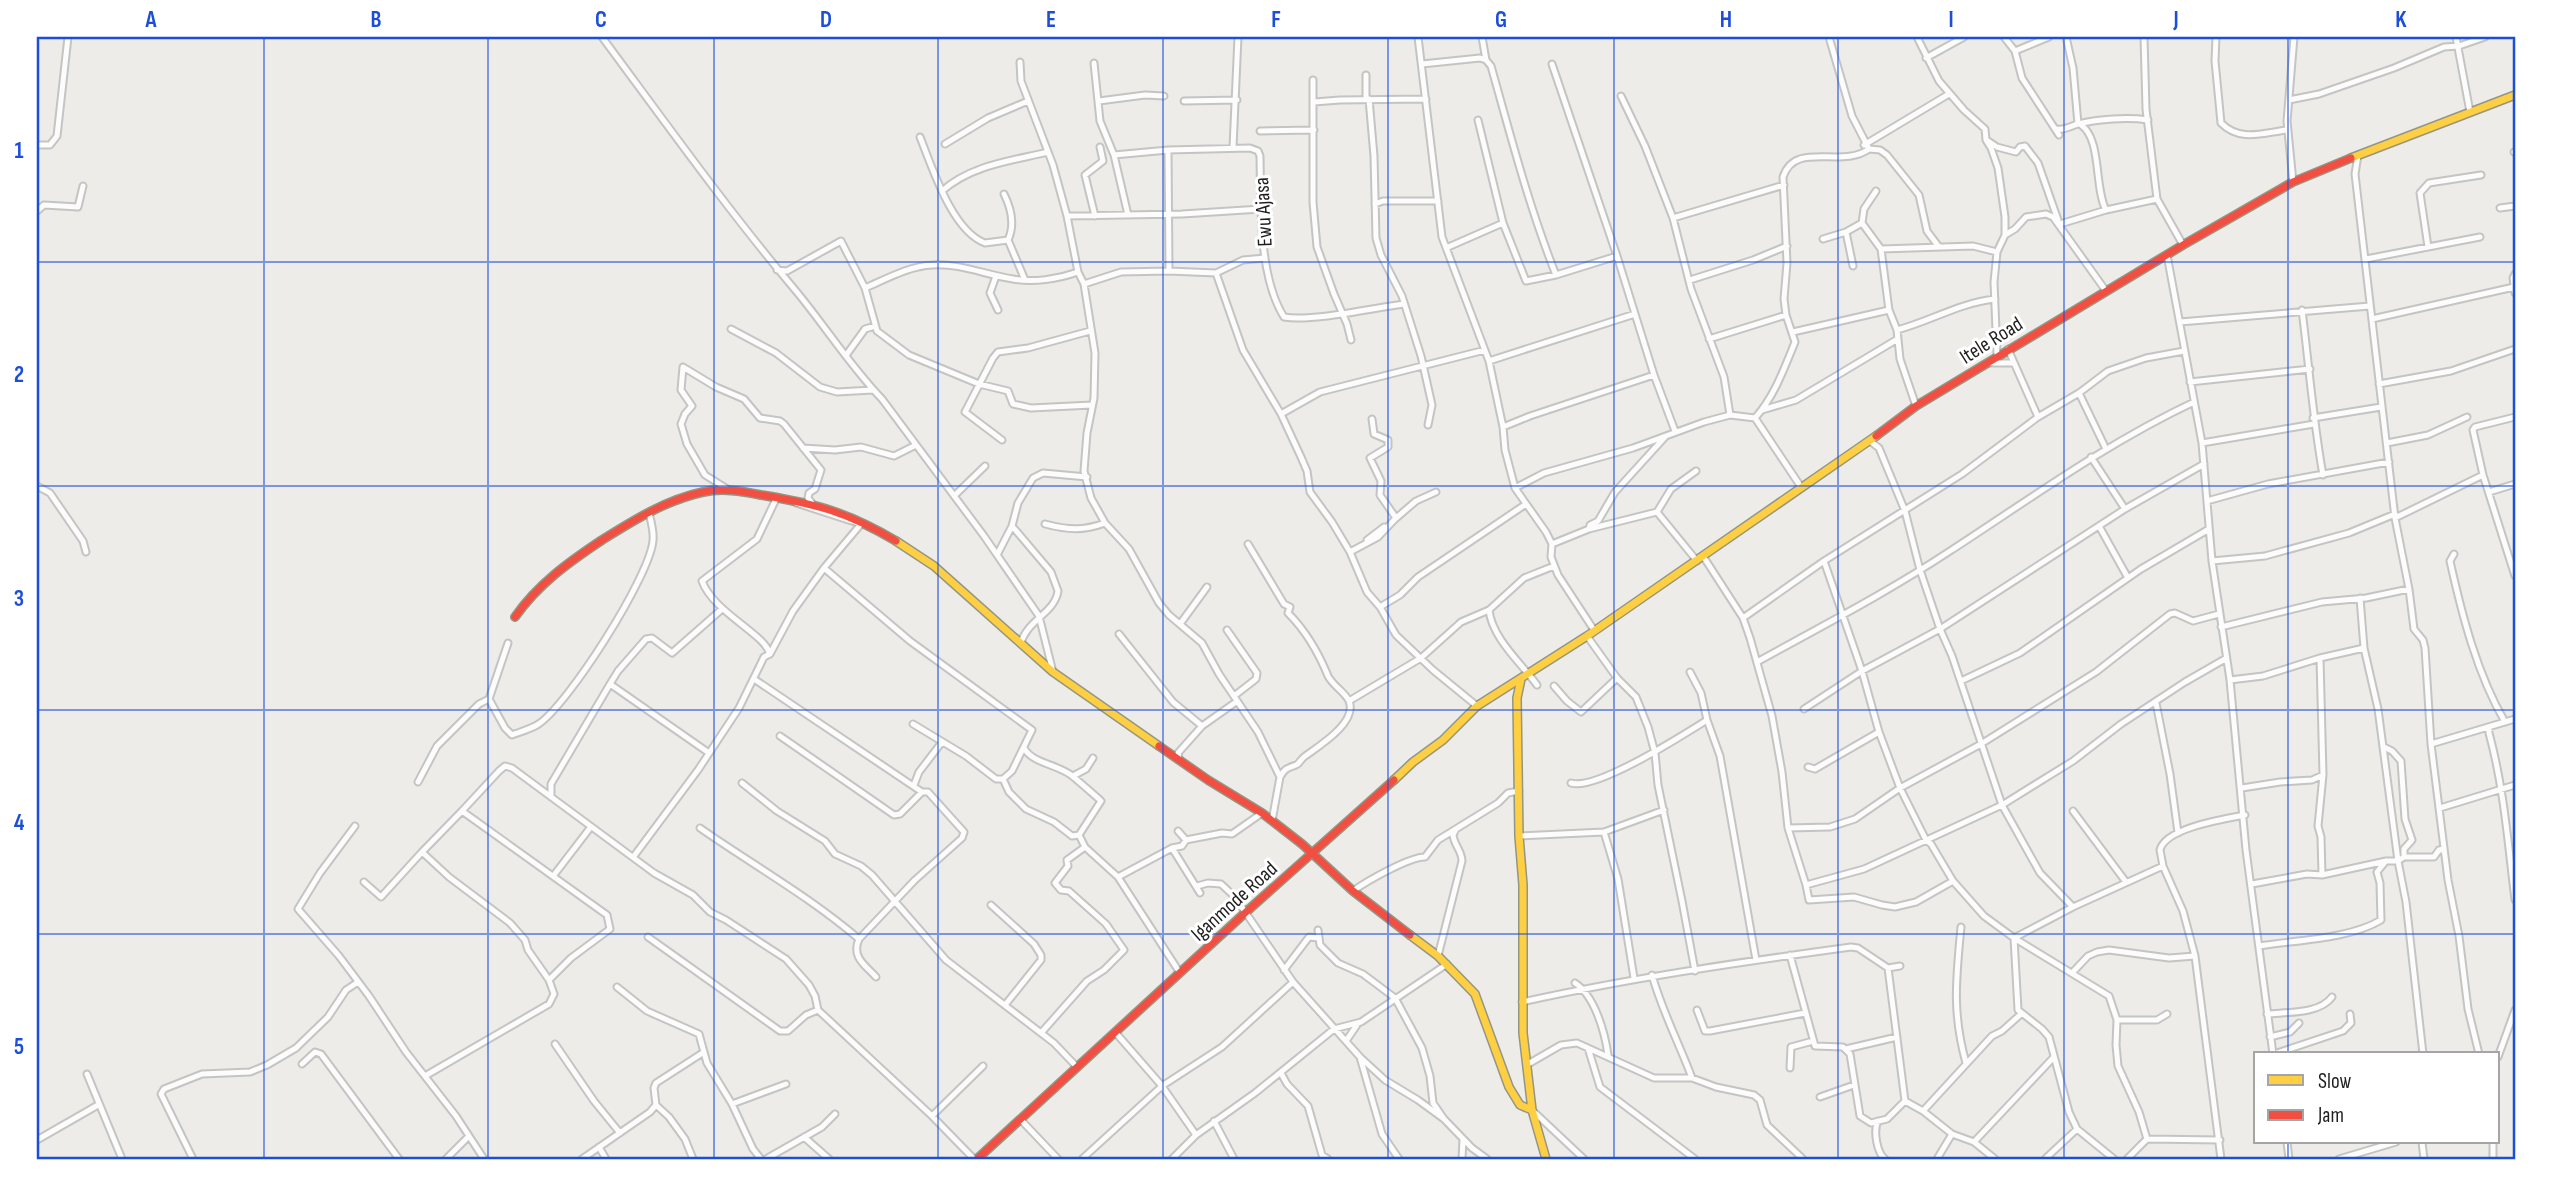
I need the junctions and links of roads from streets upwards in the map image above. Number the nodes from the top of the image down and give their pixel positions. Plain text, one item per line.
1 (68, 37) edge
2 (602, 37) edge
3 (1238, 37) edge
4 (1418, 37) edge
5 (1482, 37) edge
6 (1829, 37) edge
7 (1917, 37) edge
8 (1964, 37) edge
9 (2004, 37) edge
10 (2049, 37) edge
11 (2066, 37) edge
12 (2144, 37) edge
13 (2216, 37) edge
14 (2294, 37) edge
15 (2456, 37) edge
16 (2485, 37) edge
17 (2459, 46) junction
18 (2015, 51) junction
19 (1926, 58) junction
20 (1486, 60) junction
21 (1020, 62) dead end
22 (1094, 63) dead end
23 (1422, 64) junction
24 (1552, 64) dead end
25 (1366, 75) dead end
26 (1313, 80) dead end
27 (1949, 94) junction
28 (2515, 95) edge
29 (1164, 96) dead end
30 (1621, 96) dead end
31 (1368, 99) junction
32 (1426, 99) junction
33 (1237, 100) junction
34 (2289, 100) junction
35 (1028, 101) junction
36 (1184, 101) dead end
37 (1099, 102) junction
38 (1314, 102) junction
39 (2146, 109) junction
40 (2470, 111) junction
41 (2136, 118) junction
42 (1478, 120) dead end
43 (2148, 120) junction
44 (2078, 124) junction
45 (1314, 130) junction
46 (2287, 130) junction
47 (1260, 131) dead end
48 (920, 137) dead end
49 (1986, 140) junction
50 (945, 144) dead end
51 (37, 145) edge
52 (1100, 147) dead end
53 (1233, 147) junction
54 (1867, 147) junction
55 (1168, 150) junction
56 (1048, 152) junction
57 (1114, 155) junction
58 (2358, 155) junction
59 (2481, 175) dead end
60 (2293, 182) junction
61 (1784, 185) junction
62 (83, 186) dead end
63 (942, 191) junction
64 (1877, 191) dead end
65 (1004, 194) dead end
66 (1375, 196) junction
67 (2157, 199) junction
68 (1383, 201) junction
69 (1438, 201) junction
70 (1375, 204) junction
71 (2515, 206) edge
72 (2500, 208) dead end
73 (1261, 209) junction
74 (2106, 210) junction
75 (37, 211) edge
76 (1169, 214) junction
77 (1128, 215) junction
78 (1067, 216) junction
79 (1095, 216) junction
80 (1673, 218) junction
81 (1503, 223) junction
82 (1862, 223) junction
83 (2060, 224) junction
84 (1846, 232) junction
85 (2004, 235) junction
86 (1929, 236) junction
87 (2480, 237) dead end
88 (1823, 239) dead end
89 (1008, 240) junction
90 (2183, 244) junction
91 (1787, 246) junction
92 (1938, 247) junction
93 (2428, 247) junction
94 (1446, 248) junction
95 (1925, 248) junction
96 (1881, 249) junction
97 (1997, 251) junction
98 (2167, 255) junction
99 (1617, 256) junction
100 (1265, 258) junction
101 (2366, 259) junction
102 (1853, 266) dead end
103 (777, 270) junction
104 (1169, 271) junction
105 (1078, 272) junction
106 (1216, 273) junction
107 (2515, 274) edge
108 (1556, 275) junction
109 (996, 276) junction
110 (1025, 280) junction
111 (1690, 281) junction
112 (1084, 284) junction
113 (865, 288) junction
114 (2515, 290) edge
115 (2106, 291) junction
116 (1995, 299) junction
117 (1404, 304) junction
118 (2370, 306) junction
119 (998, 310) dead end
120 (1889, 310) junction
121 (2302, 310) junction
122 (1342, 313) junction
123 (1634, 314) junction
124 (1786, 316) junction
125 (2372, 319) junction
126 (2180, 322) junction
127 (875, 326) junction
128 (731, 329) dead end
129 (1896, 330) junction
130 (1090, 331) junction
131 (1793, 332) junction
132 (1709, 339) junction
133 (1351, 340) dead end
134 (1896, 340) junction
135 (2008, 349) junction
136 (2515, 349) edge
137 (1485, 350) junction
138 (2184, 351) junction
139 (847, 354) junction
140 (1997, 355) junction
141 (1489, 361) junction
142 (1987, 363) junction
143 (2014, 363) junction
144 (1422, 366) junction
145 (2310, 369) junction
146 (1654, 375) junction
147 (2190, 382) junction
148 (979, 384) junction
149 (2379, 384) junction
150 (873, 390) junction
151 (2079, 393) junction
152 (2194, 402) junction
153 (1091, 405) junction
154 (1916, 406) junction
155 (2381, 407) junction
156 (1762, 410) junction
157 (1281, 414) junction
158 (1730, 415) junction
159 (2038, 417) junction
160 (2467, 417) dead end
161 (2515, 417) edge
162 (1755, 418) junction
163 (1372, 419) dead end
164 (2313, 421) junction
165 (1428, 425) dead end
166 (1503, 427) junction
167 (1675, 431) junction
168 (1668, 435) junction
169 (1873, 439) junction
170 (1002, 440) dead end
171 (2202, 443) junction
172 (2387, 443) junction
173 (916, 445) junction
174 (803, 448) junction
175 (816, 448) junction
176 (2106, 449) junction
177 (2091, 457) junction
178 (812, 458) junction
179 (2389, 462) junction
180 (2204, 464) junction
181 (985, 466) dead end
182 (1696, 471) dead end
183 (2323, 475) junction
184 (2483, 475) junction
185 (1087, 477) junction
186 (2515, 484) edge
187 (37, 486) edge
188 (1801, 487) junction
189 (1515, 488) junction
190 (729, 490) junction
191 (1436, 492) dead end
192 (2489, 492) junction
193 (954, 496) junction
194 (777, 497) junction
195 (2207, 501) junction
196 (812, 503) junction
197 (1526, 503) junction
198 (2125, 509) junction
199 (1905, 511) junction
200 (1657, 512) junction
201 (649, 513) junction
202 (2395, 516) junction
203 (1396, 518) junction
204 (1105, 523) junction
205 (1045, 524) dead end
206 (1012, 526) junction
207 (2099, 526) junction
208 (1589, 529) junction
209 (2209, 529) junction
210 (2515, 543) edge
211 (1248, 544) dead end
212 (1552, 544) junction
213 (2506, 545) junction
214 (86, 552) dead end
215 (1350, 552) junction
216 (2454, 554) dead end
217 (997, 555) junction
218 (1700, 559) junction
219 (1824, 561) junction
220 (2212, 561) junction
221 (1554, 566) junction
222 (824, 568) junction
223 (1920, 570) junction
224 (2515, 576) edge
225 (2129, 578) junction
226 (1207, 587) dead end
227 (2409, 589) junction
228 (2360, 598) junction
229 (1380, 607) junction
230 (722, 610) junction
231 (1489, 610) junction
232 (1037, 614) junction
233 (2219, 614) junction
234 (1842, 615) junction
235 (515, 617) dead end
236 (1743, 618) junction
237 (1180, 624) junction
238 (2221, 627) junction
239 (1940, 629) junction
240 (1227, 630) dead end
241 (1591, 633) junction
242 (1119, 634) dead end
243 (508, 643) dead end
244 (1021, 643) junction
245 (2364, 648) junction
246 (770, 654) junction
247 (1420, 658) junction
248 (2320, 658) junction
249 (2225, 659) junction
250 (1757, 662) junction
251 (1862, 671) junction
252 (1053, 672) junction
253 (1690, 672) dead end
254 (1528, 673) junction
255 (1617, 678) junction
256 (754, 679) junction
257 (1521, 679) junction
258 (2230, 680) junction
259 (1961, 681) junction
260 (610, 684) junction
261 (1537, 685) dead end
262 (1511, 686) junction
263 (1554, 686) dead end
264 (1234, 695) junction
265 (1517, 698) junction
266 (489, 699) junction
267 (1349, 701) junction
268 (1236, 702) junction
269 (2156, 703) junction
270 (1477, 706) junction
271 (1804, 709) dead end
272 (2515, 719) edge
273 (1707, 720) junction
274 (2505, 722) junction
275 (913, 724) dead end
276 (1202, 726) junction
277 (2489, 727) junction
278 (1879, 732) junction
279 (780, 736) dead end
280 (942, 742) junction
281 (1981, 744) junction
282 (2431, 744) junction
283 (2384, 747) junction
284 (1024, 748) junction
285 (709, 753) junction
286 (1655, 753) junction
287 (1093, 758) dead end
288 (1178, 759) junction
289 (1808, 767) dead end
290 (1280, 770) junction
291 (2323, 775) junction
292 (1073, 776) junction
293 (1003, 779) junction
294 (418, 782) dead end
295 (742, 783) dead end
296 (1571, 783) dead end
297 (915, 785) junction
298 (2515, 785) edge
299 (1900, 788) junction
300 (2242, 788) junction
301 (2500, 789) junction
302 (1519, 791) junction
303 (922, 792) junction
304 (552, 799) junction
305 (2002, 805) junction
306 (2440, 808) junction
307 (1664, 810) junction
308 (462, 811) junction
309 (2073, 811) dead end
310 (1262, 813) junction
311 (2245, 815) junction
312 (1272, 821) junction
313 (355, 826) dead end
314 (590, 828) junction
315 (700, 828) dead end
316 (1788, 828) junction
317 (1457, 829) junction
318 (1178, 831) dead end
319 (1604, 832) junction
320 (2178, 833) junction
321 (1079, 835) junction
322 (1519, 836) junction
323 (1186, 840) junction
324 (1926, 841) junction
325 (1085, 847) junction
326 (1172, 848) junction
327 (2444, 849) junction
328 (422, 852) junction
329 (1313, 854) junction
330 (634, 856) junction
331 (2404, 857) junction
332 (2386, 861) junction
333 (2398, 861) junction
334 (2164, 866) junction
335 (554, 875) junction
336 (2322, 875) junction
337 (1118, 877) junction
338 (1953, 881) junction
339 (364, 882) dead end
340 (2126, 882) junction
341 (2252, 884) junction
342 (1806, 885) junction
343 (1197, 886) junction
344 (1353, 891) junction
345 (1200, 893) dead end
346 (2515, 900) edge
347 (896, 902) junction
348 (991, 905) dead end
349 (2073, 907) junction
350 (1246, 912) junction
351 (1961, 928) dead end
352 (1318, 930) dead end
353 (648, 937) dead end
354 (1318, 938) junction
355 (2014, 938) junction
356 (859, 939) junction
357 (2259, 946) junction
358 (1790, 955) junction
359 (1438, 956) junction
360 (2196, 956) junction
361 (1756, 960) junction
362 (1447, 964) junction
363 (1900, 966) dead end
364 (1888, 968) junction
365 (1284, 970) junction
366 (1695, 971) junction
367 (1180, 973) junction
368 (2072, 973) junction
369 (1652, 975) junction
370 (876, 977) dead end
371 (1634, 978) junction
372 (550, 980) junction
373 (358, 982) junction
374 (1293, 982) junction
375 (1576, 983) dead end
376 (617, 987) dead end
377 (1584, 989) junction
378 (2332, 997) dead end
379 (1395, 998) junction
380 (1522, 1002) junction
381 (1005, 1005) junction
382 (818, 1010) junction
383 (1697, 1010) dead end
384 (2515, 1010) edge
385 (1805, 1013) junction
386 (2021, 1014) junction
387 (2167, 1014) dead end
388 (2267, 1014) junction
389 (2350, 1014) dead end
390 (2117, 1020) junction
391 (2300, 1023) dead end
392 (1357, 1025) junction
393 (1334, 1028) junction
394 (1115, 1032) junction
395 (1041, 1033) junction
396 (1897, 1037) junction
397 (2270, 1037) junction
398 (1346, 1041) junction
399 (1813, 1041) junction
400 (555, 1044) dead end
401 (1588, 1048) junction
402 (1846, 1049) junction
403 (704, 1052) junction
404 (2274, 1052) edge
405 (2280, 1052) edge
406 (2423, 1052) edge
407 (2479, 1052) edge
408 (2500, 1052) edge
409 (1608, 1055) junction
410 (1360, 1057) junction
411 (2053, 1058) junction
412 (1966, 1063) junction
413 (302, 1064) dead end
414 (1528, 1064) junction
415 (983, 1066) dead end
416 (1077, 1068) junction
417 (1790, 1068) dead end
418 (1283, 1071) junction
419 (87, 1074) dead end
420 (425, 1076) junction
421 (1692, 1078) junction
422 (786, 1084) dead end
423 (1854, 1085) junction
424 (1162, 1086) junction
425 (1820, 1097) dead end
426 (1905, 1101) junction
427 (732, 1104) junction
428 (98, 1105) junction
429 (656, 1105) junction
430 (1532, 1110) junction
431 (1923, 1111) junction
432 (835, 1114) dead end
433 (932, 1116) junction
434 (1444, 1119) junction
435 (1021, 1120) junction
436 (1214, 1121) junction
437 (1878, 1121) junction
438 (2077, 1129) junction
439 (620, 1133) junction
440 (1952, 1134) junction
441 (1196, 1135) junction
442 (469, 1136) junction
443 (804, 1138) junction
444 (1462, 1139) junction
445 (2147, 1139) junction
446 (37, 1140) edge
447 (2220, 1140) junction
448 (1974, 1142) junction
449 (2389, 1144) edge
450 (599, 1147) junction
451 (692, 1157) edge
452 (122, 1159) edge
453 (193, 1159) edge
454 (399, 1159) edge
455 (446, 1159) edge
456 (484, 1159) edge
457 (582, 1159) edge
458 (606, 1159) edge
459 (682, 1159) edge
460 (761, 1159) edge
461 (766, 1159) edge
462 (829, 1159) edge
463 (975, 1159) edge
464 (1058, 1159) edge
465 (1082, 1159) edge
466 (1172, 1159) edge
467 (1234, 1159) edge
468 (1328, 1159) edge
469 (1399, 1159) edge
470 (1462, 1159) edge
471 (1487, 1159) edge
472 (1546, 1159) edge
473 (1584, 1159) edge
474 (1695, 1159) edge
475 (1803, 1159) edge
476 (1885, 1159) edge
477 (1937, 1159) edge
478 (1995, 1159) edge
479 (2045, 1159) edge
480 (2114, 1159) edge
481 (2127, 1159) edge
482 (2221, 1159) edge
483 (2339, 1159) edge

1 - 51 street
2 - 103 street
3 - 33 street
4 - 23 street
5 - 20 street
6 - 54 street
7 - 19 street
8 - 19 street
9 - 18 street
10 - 18 street
11 - 44 street
12 - 39 street
13 - 46 street
14 - 34 street
15 - 17 street
16 - 17 street
17 - 34 street
17 - 40 street
18 - 44 street
19 - 27 street
20 - 23 street
20 - 108 street
21 - 35 street
22 - 37 street
23 - 32 street
24 - 99 street
25 - 31 street
26 - 38 street
27 - 49 street
27 - 54 street
28 - 40 street, Itele Road
29 - 37 street
30 - 80 street
31 - 32 street
31 - 38 street
31 - 66 street
32 - 69 street
33 - 36 street
33 - 53 street
34 - 46 street
35 - 50 street
35 - 56 street
37 - 57 street
38 - 45 street
39 - 41 street
39 - 43 street
40 - 58 street, Itele Road
41 - 43 street
41 - 44 street
42 - 81 street
43 - 67 street
44 - 74 street
45 - 47 street
45 - 122 street
46 - 60 street
48 - 63 street
49 - 83 street
49 - 85 street
52 - 79 street
53 - 55 street
53 - 73 street, Ewu Ajasa
54 - 61 street
54 - 86 street
55 - 57 street
55 - 76 street
56 - 63 street
56 - 78 street
57 - 77 street
58 - 60 street, Itele Road
58 - 101 street
59 - 93 street
60 - 90 street, Itele Road
61 - 80 street
61 - 91 street
62 - 75 street
63 - 89 street
64 - 82 street
65 - 89 street
66 - 68 street
66 - 70 street
67 - 74 street
67 - 90 street
68 - 69 street
68 - 70 street
69 - 94 street
70 - 117 street
71 - 72 street
73 - 76 street
73 - 100 street, Ewu Ajasa
74 - 83 street
76 - 77 street
76 - 104 street
77 - 79 street
78 - 79 street
78 - 105 street
80 - 111 street
81 - 94 street
81 - 108 street
82 - 84 street
82 - 96 street
83 - 85 street
83 - 115 street
84 - 88 street
84 - 102 street
85 - 97 street
86 - 92 street
86 - 95 street
87 - 93 street
89 - 110 street
90 - 98 street, Itele Road
91 - 111 street
91 - 124 street
92 - 95 street
92 - 97 street
93 - 101 street
94 - 137 street
95 - 96 street
96 - 120 street
97 - 116 street
98 - 115 street, Itele Road
98 - 126 street
99 - 108 street
99 - 123 street
100 - 106 street
100 - 122 street, Ewu Ajasa
101 - 118 street
103 - 113 street
103 - 139 street
104 - 106 street
104 - 112 street
105 - 110 street
105 - 112 street
106 - 157 street
107 - 114 street
109 - 110 street
109 - 113 street
109 - 119 street
111 - 132 street
112 - 130 street
113 - 127 street
114 - 125 street
115 - 135 street, Itele Road
116 - 129 street
116 - 140 street
117 - 122 street
117 - 144 street
118 - 121 street
118 - 125 street
120 - 129 street
120 - 131 street
121 - 126 street
121 - 145 street
122 - 133 street
123 - 141 street
123 - 146 street
124 - 131 street
124 - 132 street
125 - 149 street
126 - 138 street
127 - 139 street
127 - 148 street
128 - 150 street
129 - 134 street
130 - 148 street
130 - 153 street
131 - 156 street
132 - 158 street
134 - 154 street
134 - 156 street
135 - 140 street, Itele Road
135 - 143 street
136 - 149 street
137 - 141 street
137 - 144 street
138 - 147 street
138 - 151 street
139 - 150 street
140 - 142 street, Itele Road
141 - 166 street
142 - 143 street
142 - 154 street, Itele Road
143 - 159 street
144 - 157 street
144 - 165 street
145 - 147 street
145 - 164 street
146 - 166 street
146 - 167 street
147 - 152 street
148 - 153 street
148 - 170 street
149 - 155 street
150 - 173 street
151 - 159 street
151 - 176 street
152 - 171 street
152 - 176 street
153 - 185 street
154 - 169 street, Itele Road
155 - 164 street
155 - 172 street
156 - 162 street
157 - 215 street
158 - 162 street
158 - 167 street
159 - 199 street
160 - 172 street
161 - 184 street
162 - 188 street
163 - 203 street
164 - 171 street
164 - 183 street
166 - 189 street
167 - 168 street
168 - 189 street
168 - 208 street
169 - 188 street, Itele Road
169 - 199 street
171 - 180 street
172 - 179 street
173 - 175 street
173 - 193 street
174 - 175 street
174 - 178 street
174 - 190 street
175 - 178 street
176 - 177 street
177 - 198 street
177 - 223 street
178 - 196 street
179 - 183 street
179 - 202 street
180 - 195 street
180 - 198 street
181 - 193 street
182 - 200 street
183 - 195 street
184 - 192 street
184 - 202 street
185 - 204 street
185 - 206 street
186 - 192 street
187 - 214 street
188 - 218 street, Itele Road
189 - 197 street
190 - 194 street
190 - 201 street
191 - 203 street
192 - 213 street
193 - 217 street
194 - 196 street
194 - 222 street
194 - 230 street
195 - 209 street
196 - 244 street
197 - 212 street
197 - 229 street
198 - 207 street
199 - 219 street
199 - 223 street
200 - 208 street
200 - 218 street
201 - 235 street
201 - 266 street
202 - 220 street
202 - 227 street
203 - 215 street
204 - 205 street
204 - 237 street
206 - 217 street
206 - 232 street
207 - 225 street
207 - 239 street
208 - 212 street
209 - 220 street
209 - 225 street
210 - 213 street
211 - 267 street
212 - 221 street
213 - 224 street
215 - 229 street
216 - 274 street
217 - 232 street
218 - 236 street
218 - 241 street, Itele Road
219 - 234 street
219 - 236 street
220 - 233 street
221 - 231 street
221 - 241 street
222 - 246 street
222 - 284 street
223 - 234 street
223 - 239 street
225 - 259 street
226 - 237 street
227 - 228 street
227 - 282 street
228 - 238 street
228 - 245 street
229 - 247 street
230 - 246 street
230 - 260 street
231 - 247 street
231 - 254 street
232 - 244 street
232 - 252 street
233 - 238 street
233 - 281 street
234 - 250 street
234 - 251 street
236 - 250 street
237 - 264 street
238 - 249 street
239 - 251 street
239 - 259 street
240 - 264 street
241 - 254 street, Itele Road
241 - 255 street
242 - 276 street
243 - 266 street
244 - 252 street
245 - 248 street
245 - 283 street
246 - 256 street
247 - 267 street
247 - 270 street
248 - 258 street
248 - 291 street
249 - 258 street
249 - 269 street
250 - 316 street
251 - 271 street
251 - 278 street
252 - 288 street
253 - 273 street
254 - 257 street, Itele Road
254 - 261 street
255 - 263 street
255 - 286 street
256 - 285 street
256 - 297 street
257 - 262 street, Iganmode Road
257 - 265 street
258 - 300 street
259 - 281 street
260 - 285 street
260 - 304 street
262 - 265 street
262 - 270 street, Iganmode Road
264 - 268 street
265 - 302 street
266 - 294 street
267 - 290 street
268 - 276 street
268 - 290 street
269 - 305 street
269 - 320 street
270 - 329 street, Iganmode Road
272 - 274 street
273 - 286 street
273 - 361 street
274 - 277 street
275 - 280 street
276 - 288 street
277 - 282 street
277 - 301 street
278 - 289 street
278 - 299 street
279 - 303 street
280 - 293 street
280 - 297 street
281 - 299 street
281 - 305 street
282 - 306 street
283 - 331 street
283 - 333 street
284 - 292 street
284 - 293 street
285 - 330 street
286 - 296 street
286 - 307 street
287 - 292 street
288 - 310 street
290 - 312 street
291 - 300 street
291 - 336 street
292 - 321 street
293 - 321 street
295 - 347 street
297 - 303 street
298 - 301 street
299 - 316 street
299 - 324 street
300 - 311 street
301 - 306 street
301 - 346 street
302 - 317 street
302 - 322 street
303 - 347 street
304 - 308 street
304 - 314 street
305 - 324 street
305 - 349 street
306 - 327 street
307 - 319 street
307 - 366 street
308 - 328 street
308 - 335 street
309 - 340 street
310 - 312 street
310 - 323 street
311 - 320 street
311 - 341 street
312 - 329 street
313 - 373 street
314 - 330 street
314 - 335 street
315 - 356 street
316 - 342 street
317 - 344 street
317 - 359 street
318 - 323 street
319 - 322 street
319 - 371 street
320 - 334 street
321 - 325 street
322 - 380 street
323 - 326 street
324 - 338 street
324 - 342 street
325 - 337 street
325 - 395 street
326 - 337 street
326 - 343 street
327 - 331 street
327 - 407 street
328 - 339 street
328 - 372 street
329 - 344 street
329 - 350 street, Iganmode Road
330 - 382 street
331 - 333 street
332 - 333 street
332 - 336 street
332 - 357 street
333 - 406 street
334 - 340 street
334 - 360 street
335 - 372 street
336 - 341 street
337 - 367 street
338 - 342 street
338 - 355 street
340 - 349 street
341 - 357 street
343 - 345 street
343 - 350 street
344 - 359 street
347 - 356 street
347 - 381 street
348 - 381 street
349 - 355 street
350 - 365 street
350 - 367 street, Iganmode Road
351 - 412 street
352 - 354 street
353 - 382 street
354 - 365 street
354 - 379 street
355 - 368 street
355 - 386 street
356 - 370 street
357 - 388 street
358 - 361 street
358 - 364 street
358 - 385 street
359 - 362 street
360 - 368 street
360 - 447 street
361 - 366 street
362 - 379 street
362 - 430 street
363 - 364 street
364 - 396 street
365 - 374 street
366 - 369 street
367 - 394 street, Iganmode Road
368 - 390 street
369 - 371 street
369 - 421 street
371 - 377 street
372 - 420 street
373 - 420 street
373 - 453 street
374 - 393 street
374 - 424 street
375 - 377 street
376 - 403 street
377 - 380 street
377 - 409 street
378 - 388 street
379 - 392 street
379 - 434 street
380 - 414 street
381 - 395 street
382 - 433 street
383 - 385 street
384 - 408 street
385 - 399 street
386 - 411 street
386 - 412 street
387 - 390 street
388 - 397 street
389 - 405 street
390 - 445 street
391 - 397 street
392 - 393 street
392 - 398 street
393 - 398 street
393 - 418 street
394 - 416 street, Iganmode Road
394 - 424 street
395 - 416 street
396 - 402 street
396 - 426 street
397 - 404 street
398 - 410 street
399 - 402 street
399 - 417 street
400 - 439 street
401 - 409 street
401 - 414 street
401 - 474 street
402 - 423 street
403 - 427 street
403 - 429 street
409 - 421 street
410 - 434 street
410 - 469 street
411 - 438 street
411 - 448 street
412 - 431 street
413 - 454 street
414 - 430 street
415 - 433 street
416 - 435 street, Iganmode Road
418 - 436 street
418 - 468 street
419 - 428 street
420 - 442 street
421 - 475 street
422 - 427 street
423 - 425 street
423 - 437 street
424 - 441 street
424 - 465 street
426 - 431 street
426 - 437 street
427 - 460 street
428 - 446 street
428 - 452 street
429 - 439 street
429 - 451 street
430 - 472 street
430 - 473 street
431 - 440 street
432 - 443 street
433 - 463 street
434 - 444 street
435 - 463 street, Iganmode Road
435 - 464 street
436 - 441 street
436 - 467 street
437 - 476 street
438 - 479 street
438 - 480 street
439 - 450 street
440 - 448 street
440 - 477 street
441 - 466 street
442 - 455 street
442 - 456 street
443 - 461 street
443 - 462 street
444 - 470 street
444 - 471 street
445 - 447 street
445 - 481 street
447 - 482 street
448 - 478 street
449 - 483 street
450 - 457 street
450 - 458 street
451 - 459 street

